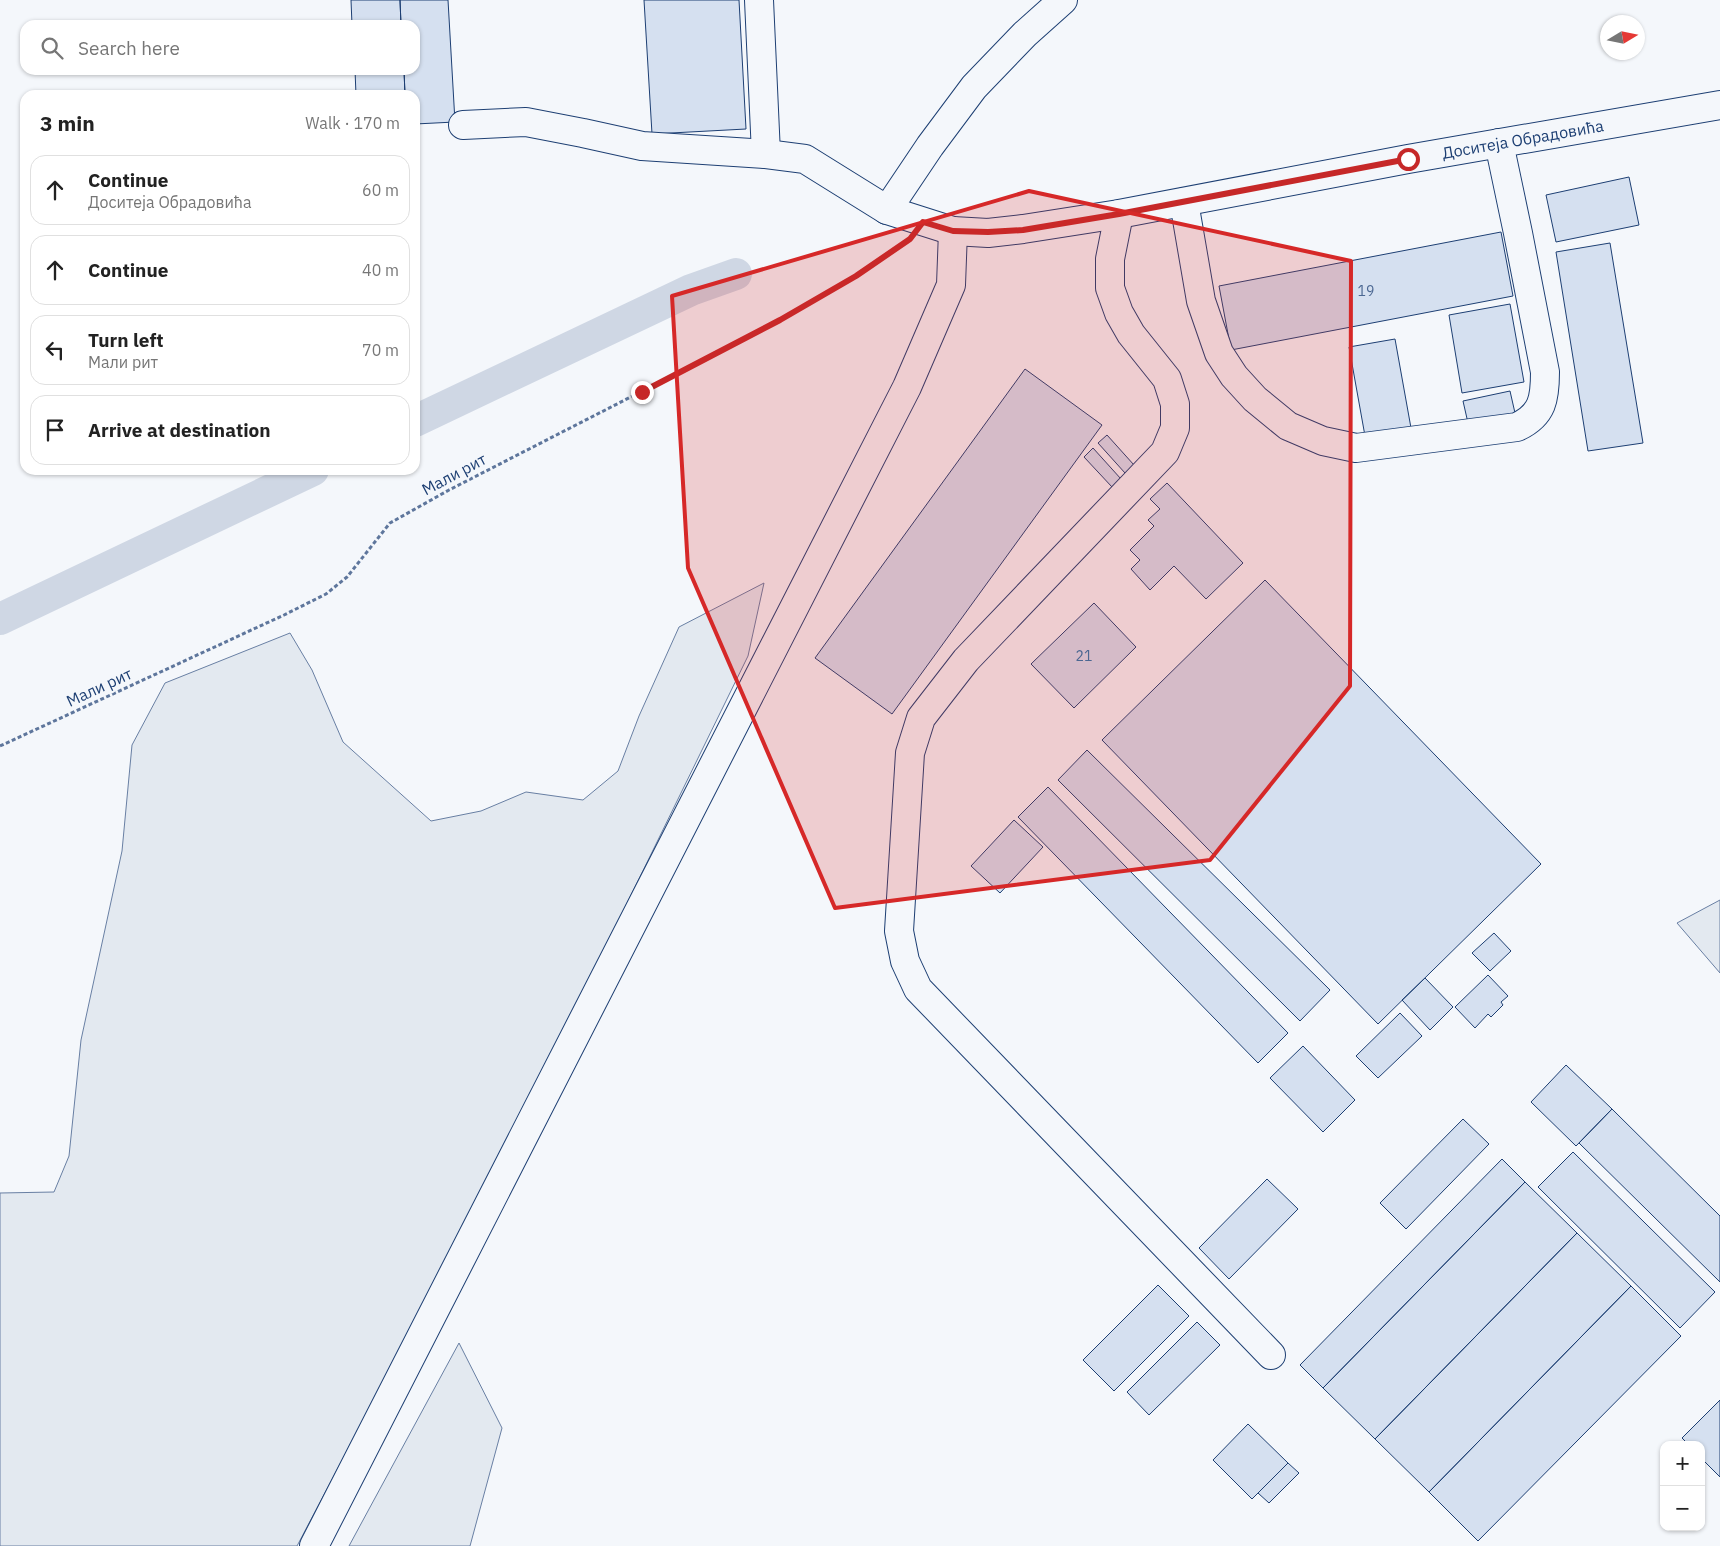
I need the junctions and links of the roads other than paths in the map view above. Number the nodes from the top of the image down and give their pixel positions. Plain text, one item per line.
1 (759, 0) edge
2 (1063, 0) edge
3 (1720, 105) edge
4 (463, 126) dead end
5 (1499, 143) junction
6 (766, 154) junction
7 (1184, 202) junction
8 (887, 210) junction
9 (1119, 214) junction
10 (953, 231) junction
11 (1271, 1355) dead end
12 (314, 1546) edge

1 - 6 street
2 - 8 street
3 - 5 street, Доситеја Обрадовића
4 - 6 street, Доситеја Обрадовића
5 - 7 street, Доситеја Обрадовића
5 - 7 street
6 - 8 street, Доситеја Обрадовића
7 - 9 street, Доситеја Обрадовића
8 - 10 street, Доситеја Обрадовића
9 - 10 street, Доситеја Обрадовића
9 - 11 street
10 - 12 street

